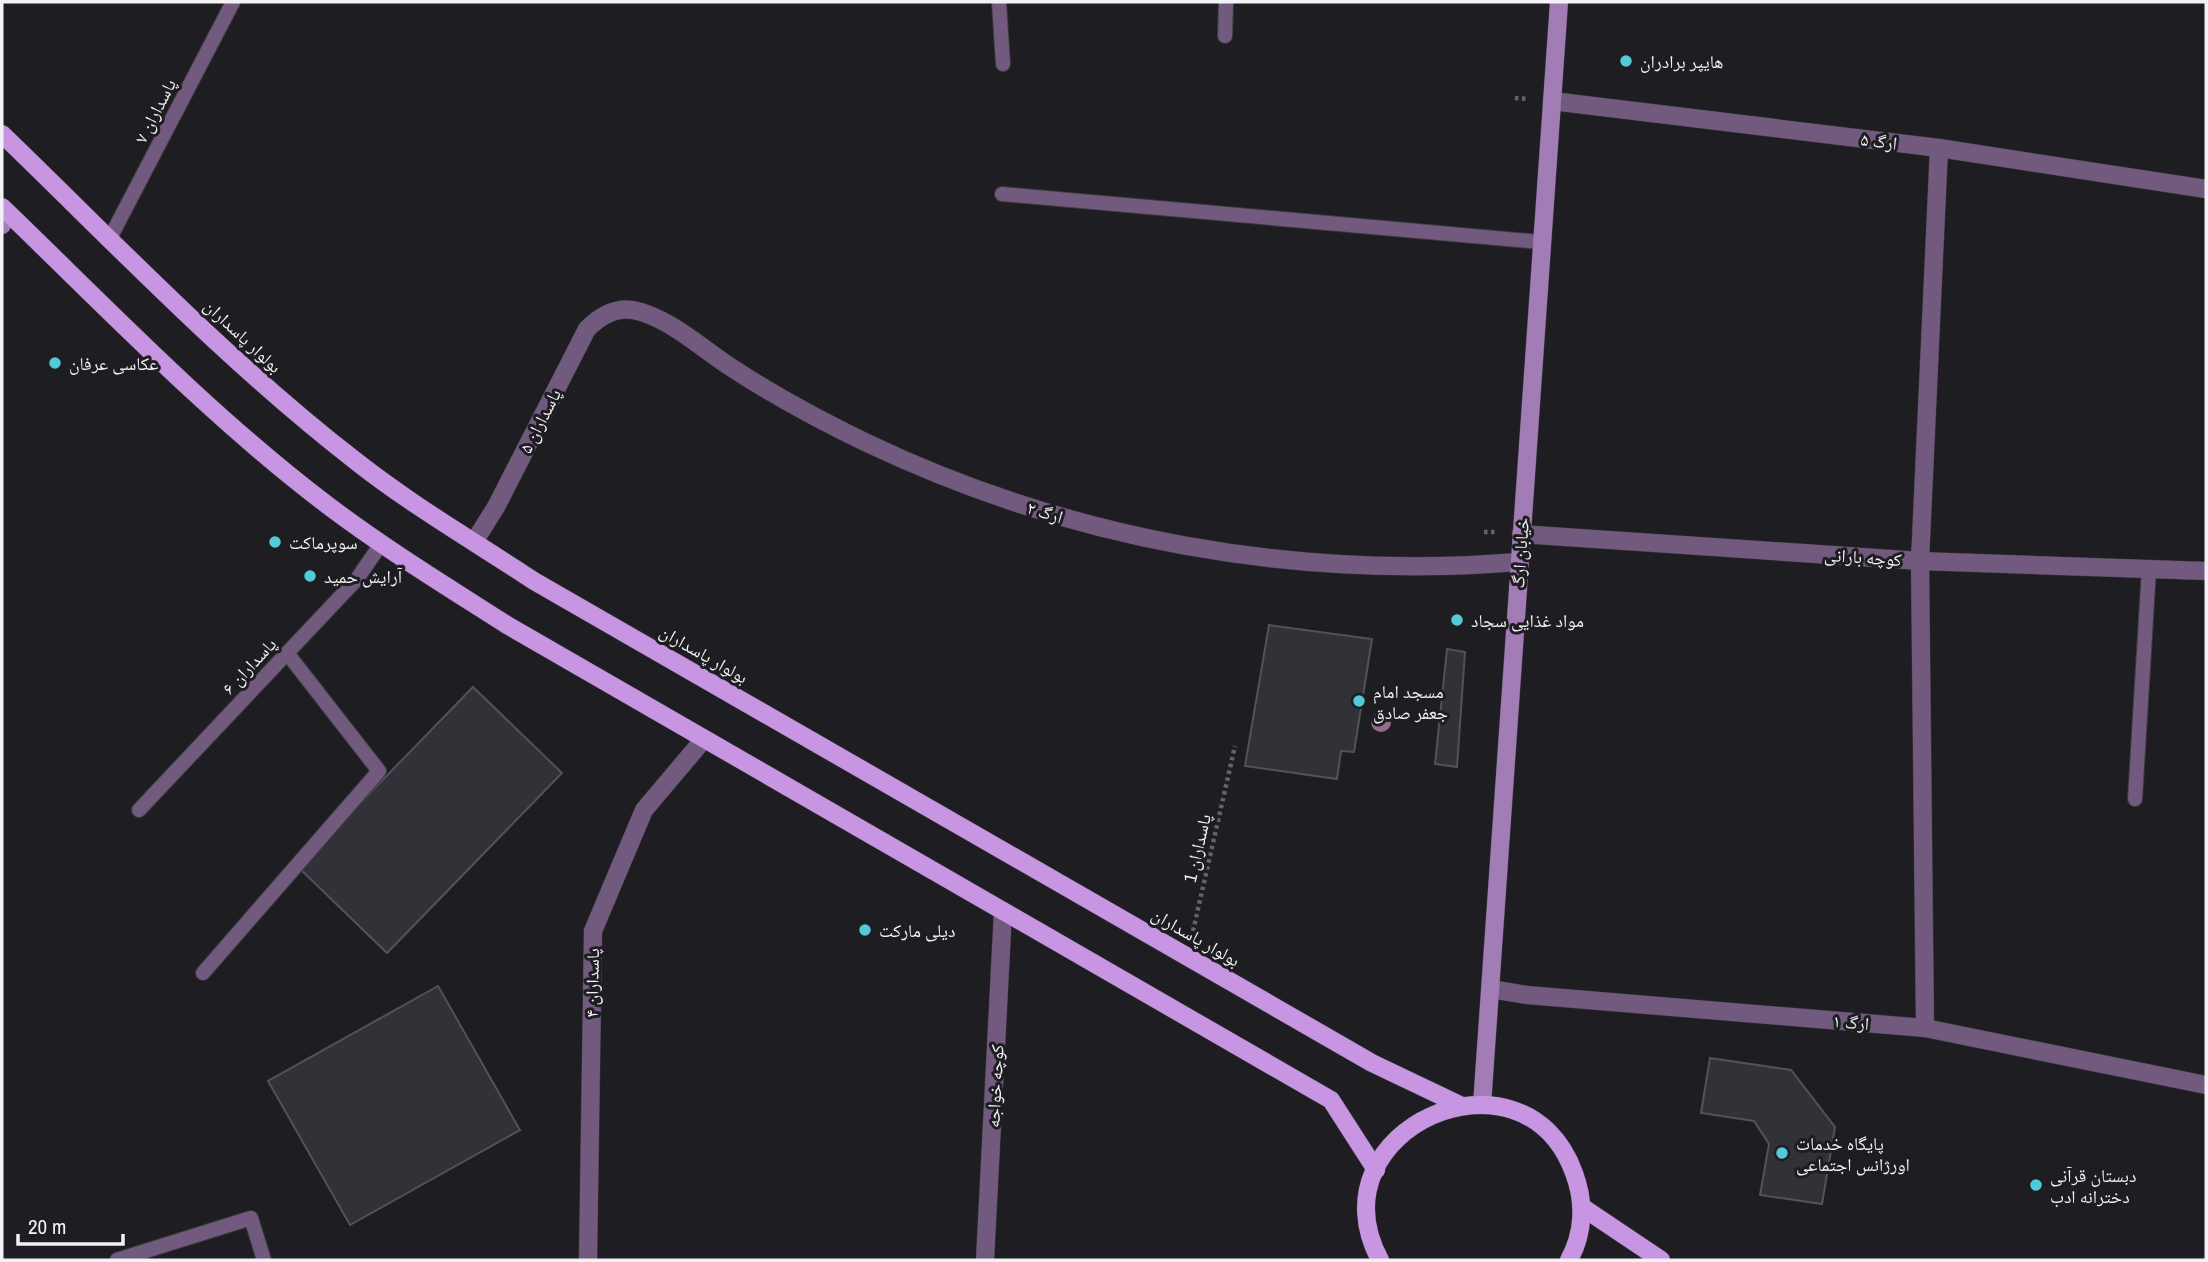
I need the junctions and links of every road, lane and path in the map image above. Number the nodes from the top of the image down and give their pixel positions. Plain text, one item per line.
1 (233, 2) edge
2 (999, 2) edge
3 (1226, 2) edge
4 (1559, 2) edge
5 (1224, 36) dead end
6 (1003, 64) dead end
7 (1552, 101) junction
8 (2, 135) edge
9 (1939, 148) junction
10 (2206, 189) edge
11 (1002, 194) dead end
12 (3, 215) edge
13 (110, 238) junction
14 (1541, 242) junction
15 (614, 311) joint
16 (1521, 534) junction
17 (474, 541) junction
18 (382, 544) junction
19 (1920, 561) junction
20 (1519, 562) junction
21 (2150, 569) junction
22 (2206, 572) edge
23 (287, 653) junction
24 (704, 738) junction
25 (1235, 746) dead end
26 (2135, 799) dead end
27 (139, 810) dead end
28 (1003, 911) junction
29 (1187, 956) junction
30 (203, 973) dead end
31 (1491, 989) junction
32 (1925, 1028) junction
33 (2206, 1086) edge
34 (1460, 1105) junction
35 (1482, 1105) junction
36 (1376, 1170) junction
37 (1582, 1207) junction
38 (117, 1260) edge
39 (264, 1260) edge
40 (589, 1260) edge
41 (985, 1260) edge
42 (1381, 1260) edge
43 (1569, 1260) edge
44 (1661, 1260) edge

1 - 13 lane, پاسداران ۷
2 - 6 lane
3 - 5 lane
4 - 7 main road, خیابان ارگ
7 - 9 street, ارگ ۵
7 - 14 main road, خیابان ارگ
8 - 13 main road, بولوار پاسداران
9 - 10 street, ارگ ۵
9 - 19 street
11 - 14 lane
12 - 18 main road
13 - 17 main road, بولوار پاسداران
14 - 16 main road, خیابان ارگ
15 - 17 street, پاسداران ۵
15 - 20 street, ارگ ۲
16 - 19 street, کوچه بارانی
16 - 20 main road, خیابان ارگ
17 - 29 main road, بولوار پاسداران
18 - 23 lane, پاسداران ۶
18 - 24 main road
19 - 21 street, کوچه بارانی
19 - 32 street
20 - 31 main road, خیابان ارگ
21 - 22 street, کوچه بارانی
21 - 26 lane
23 - 27 lane, پاسداران ۶
23 - 30 lane
24 - 28 main road
24 - 40 street, پاسداران ۴
25 - 29 path, پاسداران 1
28 - 36 main road
28 - 41 street, کوچه خواجه
29 - 34 main road, بولوار پاسداران
31 - 32 street, ارگ ۱
31 - 35 main road, خیابان ارگ
32 - 33 street, ارگ ۱
34 - 35 main road
34 - 36 main road
35 - 37 main road
36 - 42 main road
37 - 43 main road
37 - 44 main road
38 - 39 lane

